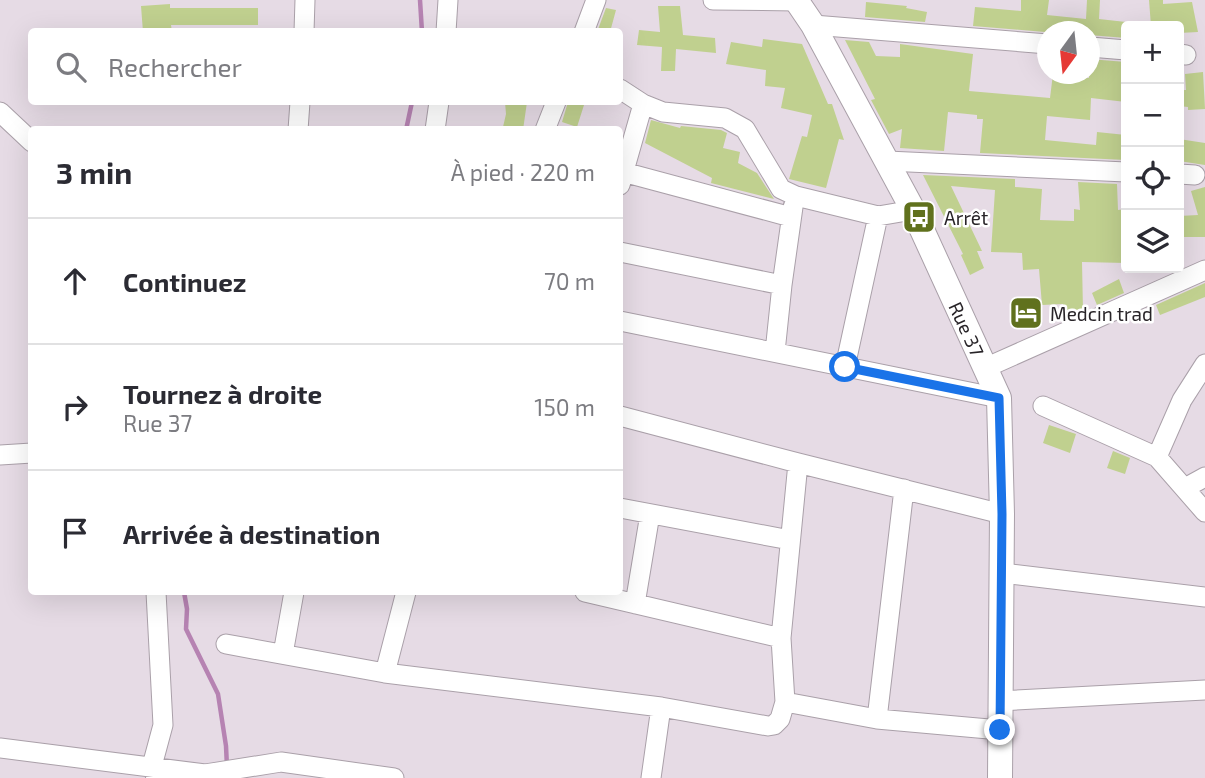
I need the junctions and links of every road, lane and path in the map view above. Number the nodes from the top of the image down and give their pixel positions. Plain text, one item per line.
1 (305, 0) edge
2 (447, 0) edge
3 (596, 0) edge
4 (713, 0) edge
5 (797, 0) edge
6 (813, 25) junction
7 (303, 28) edge
8 (446, 28) edge
9 (586, 28) edge
10 (1037, 43) edge
11 (1100, 48) edge
12 (1121, 50) edge
13 (623, 91) edge
14 (643, 104) junction
15 (300, 105) edge
16 (439, 105) edge
17 (555, 105) edge
18 (0, 112) edge
19 (298, 126) edge
20 (436, 126) edge
21 (547, 126) edge
22 (28, 138) edge
23 (887, 160) junction
24 (623, 171) edge
25 (1121, 172) edge
26 (623, 178) edge
27 (796, 196) junction
28 (913, 210) junction
29 (878, 216) junction
30 (791, 217) junction
31 (623, 253) edge
32 (1205, 270) edge
33 (782, 285) junction
34 (623, 322) edge
35 (775, 352) junction
36 (1205, 365) edge
37 (845, 367) junction
38 (985, 368) junction
39 (999, 398) junction
40 (1044, 405) dead end
41 (623, 417) edge
42 (28, 453) edge
43 (0, 455) edge
44 (1157, 457) junction
45 (797, 463) junction
46 (1205, 477) edge
47 (1185, 488) junction
48 (904, 489) junction
49 (623, 509) edge
50 (1205, 512) edge
51 (650, 514) junction
52 (1002, 514) junction
53 (790, 540) junction
54 (1002, 573) junction
55 (156, 595) edge
56 (293, 595) edge
57 (404, 595) edge
58 (597, 595) edge
59 (1205, 597) edge
60 (635, 604) junction
61 (781, 638) junction
62 (226, 644) dead end
63 (283, 654) junction
64 (385, 673) junction
65 (1205, 690) edge
66 (999, 701) junction
67 (785, 702) junction
68 (661, 708) junction
69 (877, 719) junction
70 (1000, 730) junction
71 (0, 748) edge
72 (279, 770) edge
73 (154, 772) edge
74 (394, 778) edge
75 (651, 778) edge
76 (1000, 778) edge

1 - 7 street
2 - 8 street
3 - 9 street
4 - 5 street
5 - 6 main road, Rue 37
6 - 10 street
6 - 23 main road, Rue 37
11 - 12 street
13 - 14 street
14 - 24 street
14 - 27 street
15 - 19 street
16 - 20 street
17 - 21 street
18 - 22 street
23 - 25 street
23 - 28 main road, Rue 37
26 - 30 street
27 - 29 street
27 - 30 street
28 - 29 street
28 - 38 main road, Rue 37
29 - 37 street
30 - 33 street
31 - 33 street
32 - 38 street
33 - 35 street
34 - 35 street
35 - 37 street
36 - 44 street
37 - 39 street
38 - 39 main road, Rue 37
39 - 52 main road, Rue 37
40 - 44 street
41 - 45 street
42 - 43 street
44 - 47 street
45 - 48 street
45 - 53 street
46 - 47 street
47 - 50 street
48 - 52 street
48 - 69 street
49 - 51 street
51 - 53 street
51 - 60 street
52 - 54 main road, Rue 37
53 - 61 street
54 - 59 street
54 - 66 main road, Rue 37
55 - 73 street
56 - 63 street
57 - 64 street
58 - 60 street
60 - 61 street
61 - 67 street
62 - 63 street
63 - 64 street
64 - 68 street
65 - 66 street
66 - 70 main road, Rue 37
67 - 68 street
67 - 69 street
68 - 75 street
69 - 70 street
70 - 76 main road, Rue 37
71 - 73 street
72 - 73 street
72 - 74 street

